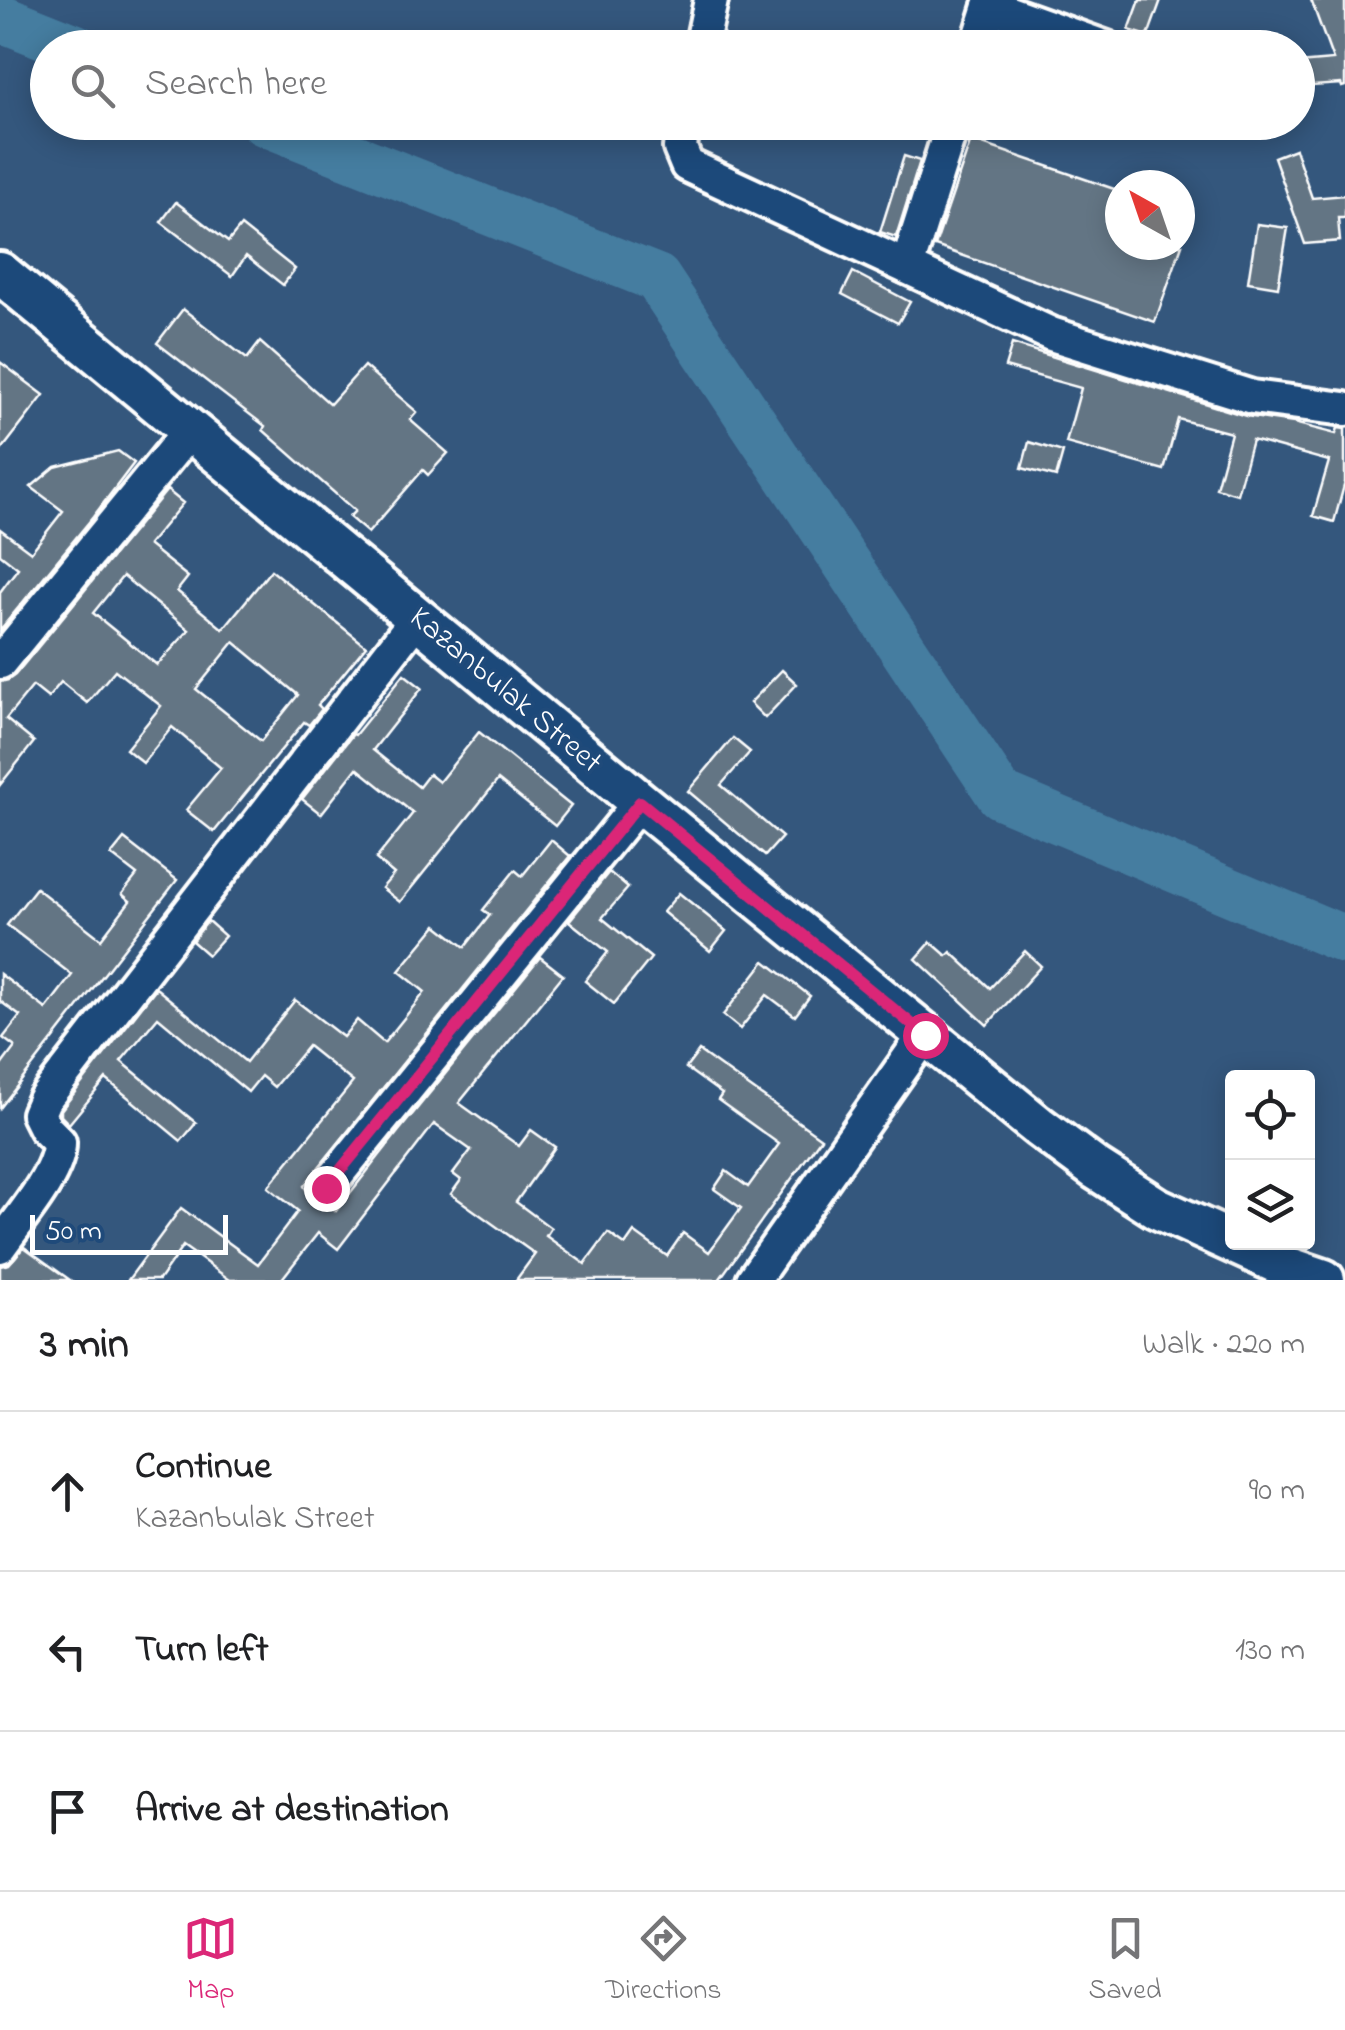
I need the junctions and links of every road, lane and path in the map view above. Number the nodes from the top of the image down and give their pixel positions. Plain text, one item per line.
1 (711, 0) edge
2 (991, 3) edge
3 (704, 30) edge
4 (983, 30) edge
5 (1061, 30) edge
6 (681, 140) edge
7 (947, 140) edge
8 (907, 267) junction
9 (0, 274) edge
10 (1345, 409) edge
11 (190, 430) junction
12 (417, 618) junction
13 (0, 662) edge
14 (640, 802) junction
15 (925, 1035) junction
16 (326, 1188) dead end
17 (0, 1246) edge
18 (753, 1280) edge
19 (1324, 1280) edge

1 - 3 street
2 - 4 street
2 - 5 street
6 - 8 street
7 - 8 street
8 - 10 street
9 - 11 main road, Kazanbulak Street
11 - 12 main road, Kazanbulak Street
11 - 13 street
12 - 14 main road, Kazanbulak Street
12 - 17 street
14 - 15 main road, Kazanbulak Street
14 - 16 street
15 - 18 street
15 - 19 main road, Kazanbulak Street

